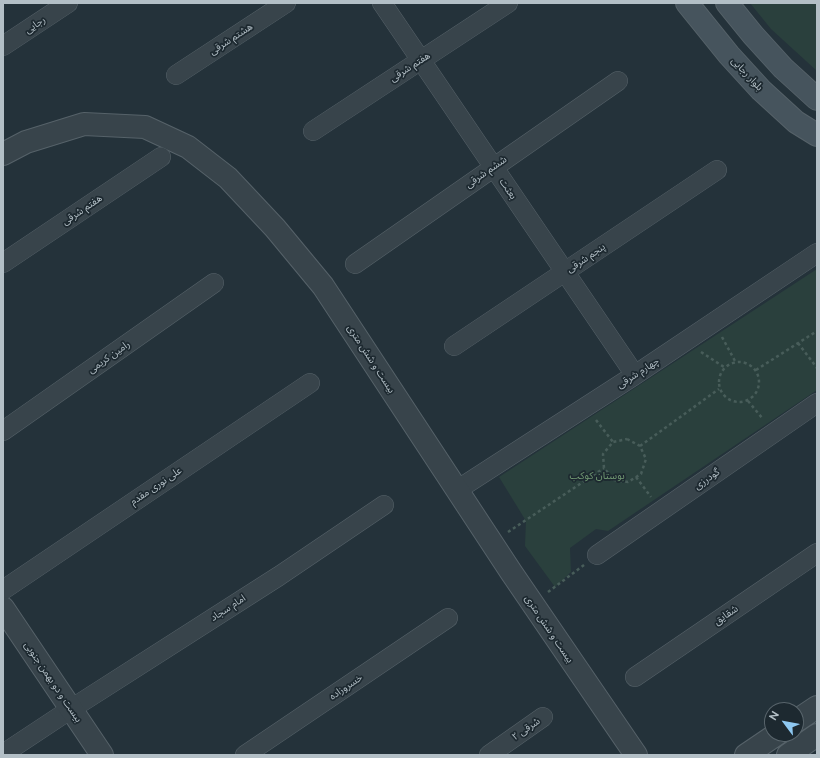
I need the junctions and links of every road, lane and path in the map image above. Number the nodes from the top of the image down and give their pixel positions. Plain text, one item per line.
1 (68, 3) edge
2 (286, 3) edge
3 (382, 3) edge
4 (508, 3) edge
5 (687, 3) edge
6 (727, 3) edge
7 (3, 46) edge
8 (421, 60) junction
9 (176, 75) dead end
10 (618, 81) dead end
11 (817, 99) edge
12 (796, 122) junction
13 (313, 131) dead end
14 (817, 136) edge
15 (3, 154) edge
16 (161, 157) dead end
17 (494, 167) junction
18 (717, 170) dead end
19 (817, 253) edge
20 (3, 263) edge
21 (355, 264) dead end
22 (565, 272) junction
23 (214, 283) dead end
24 (714, 322) junction
25 (817, 331) edge
26 (684, 342) junction
27 (798, 343) junction
28 (454, 346) dead end
29 (735, 361) junction
30 (724, 367) junction
31 (817, 368) edge
32 (756, 370) junction
33 (635, 375) junction
34 (310, 383) dead end
35 (719, 389) junction
36 (748, 401) junction
37 (817, 403) edge
38 (587, 406) junction
39 (3, 431) edge
40 (774, 433) junction
41 (613, 442) junction
42 (640, 446) junction
43 (604, 468) junction
44 (636, 477) junction
45 (457, 490) junction
46 (384, 506) dead end
47 (661, 511) junction
48 (492, 543) junction
49 (817, 553) edge
50 (597, 555) joint
51 (3, 590) edge
52 (532, 604) junction
53 (3, 608) edge
54 (448, 618) dead end
55 (634, 677) dead end
56 (817, 706) edge
57 (71, 709) junction
58 (804, 715) edge
59 (543, 717) dead end
60 (817, 735) edge
61 (765, 742) edge
62 (3, 754) edge
63 (102, 755) edge
64 (245, 755) edge
65 (489, 755) edge
66 (636, 755) edge
67 (746, 755) edge
68 (788, 755) edge

1 - 7 street, رجایی
2 - 9 street, هشتم شرقی
3 - 8 street, بعثت
4 - 8 street, هفتم شرقی
5 - 12 main road, بلوار رجایی
6 - 11 main road
8 - 13 street, هفتم شرقی
8 - 17 street, بعثت
10 - 17 street, ششم شرقی
11 - 12 main road
12 - 14 main road, بلوار رجایی
15 - 45 street, بیست و شش متری
16 - 20 street, هفتم شرقی
17 - 21 street, ششم شرقی
17 - 22 street, بعثت
18 - 22 street, پنجم شرقی
19 - 24 street, چهارم شرقی
22 - 28 street, پنجم شرقی
22 - 33 street, بعثت
23 - 39 street, رامین کریمی
24 - 26 street, چهارم شرقی
24 - 29 path
25 - 27 path
26 - 30 path
26 - 33 street, چهارم شرقی
27 - 31 path
27 - 32 path
29 - 30 path
29 - 32 path
30 - 35 path
32 - 36 path
33 - 38 street, چهارم شرقی
34 - 51 street, علی نوری مقدم
35 - 36 path
35 - 42 path
36 - 40 path
37 - 40 street, گودرزی
38 - 41 path
38 - 45 street, چهارم شرقی
40 - 47 street, گودرزی
41 - 42 path
41 - 43 path
42 - 44 path
43 - 44 path
43 - 48 path
44 - 47 path
45 - 48 street, بیست و شش متری
46 - 57 street, امام سجاد
47 - 50 street, گودرزی
48 - 52 street, بیست و شش متری
49 - 55 street, شقایق
50 - 52 path
52 - 66 street, بیست و شش متری
53 - 57 street, بیست و دو بهمن جنوبی
54 - 64 street, خسروزاده
56 - 58 street
57 - 62 street, امام سجاد
57 - 63 street, بیست و دو بهمن جنوبی
59 - 65 street, ۲ شرقی
60 - 68 street
61 - 67 street

